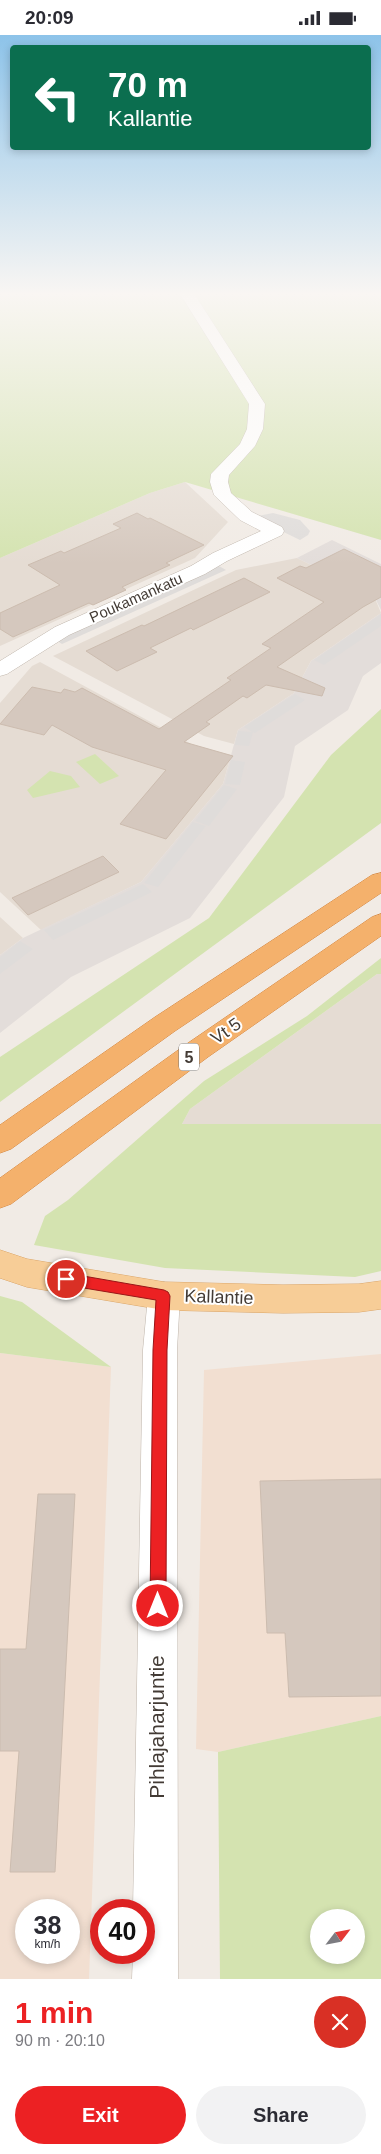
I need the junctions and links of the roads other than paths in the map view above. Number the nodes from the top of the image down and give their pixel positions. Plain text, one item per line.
1 (244, 383) edge
2 (0, 670) edge
3 (381, 881) edge
4 (381, 923) edge
5 (0, 1141) edge
6 (0, 1195) edge
7 (14, 1269) edge
8 (381, 1295) edge
9 (164, 1296) junction
10 (155, 1979) edge

1 - 2 street, Poukamankatu
3 - 5 highway, 5
4 - 6 highway, Vt 5 / 5
7 - 9 main road, Kallantie
8 - 9 main road, Kallantie
9 - 10 street, Pihlajaharjuntie

